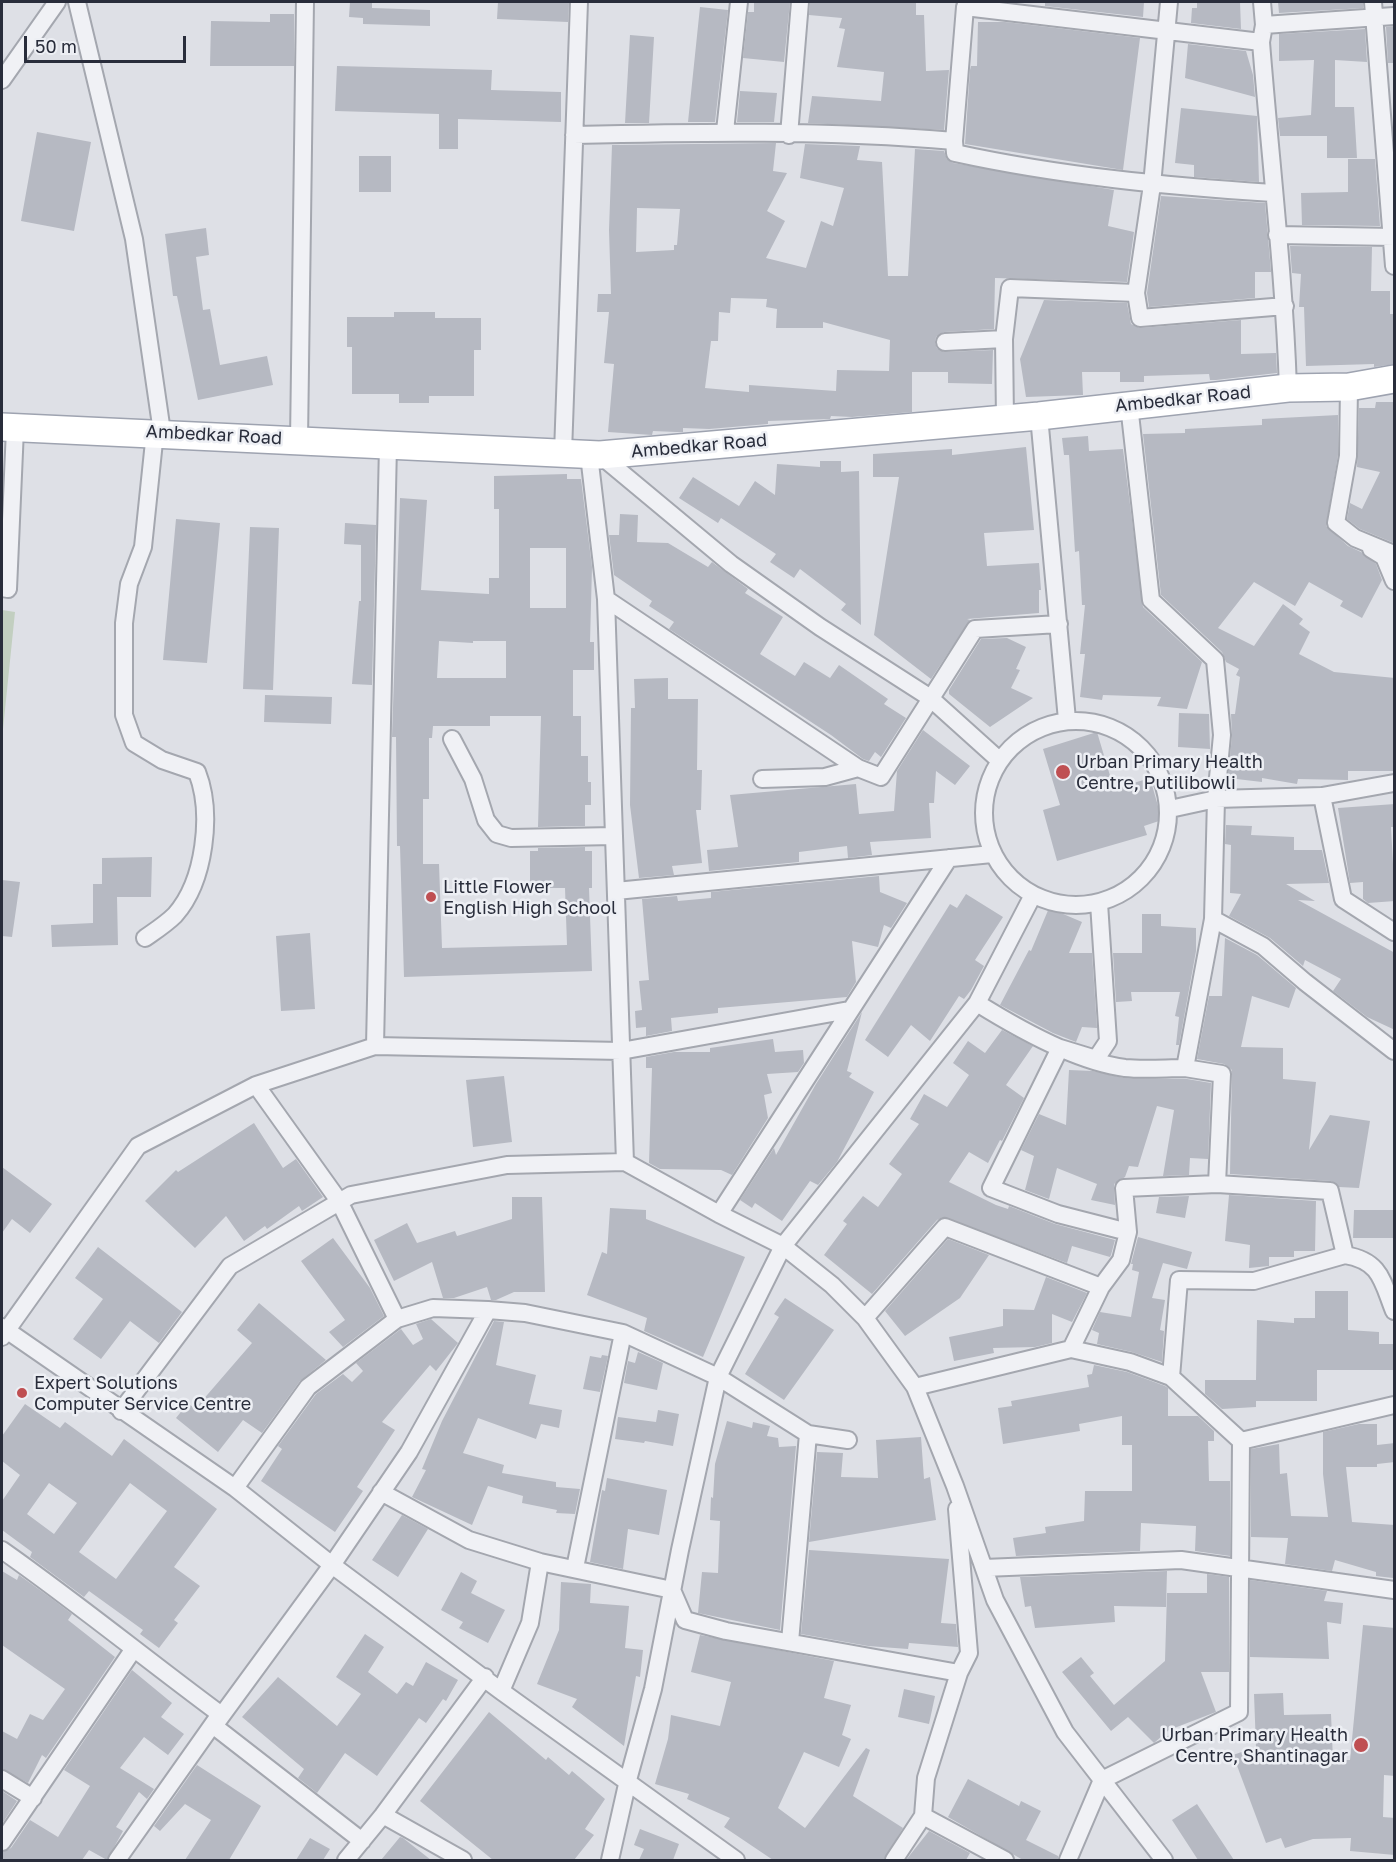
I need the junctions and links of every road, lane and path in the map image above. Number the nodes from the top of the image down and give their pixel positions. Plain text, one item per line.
1 (57, 2) edge
2 (77, 2) edge
3 (305, 2) edge
4 (579, 2) edge
5 (739, 2) edge
6 (800, 2) edge
7 (1169, 2) edge
8 (1262, 2) edge
9 (1006, 6) edge
10 (1374, 10) edge
11 (1395, 16) edge
12 (1167, 32) junction
13 (1262, 33) junction
14 (2, 80) edge
15 (725, 131) junction
16 (574, 135) junction
17 (789, 135) junction
18 (954, 141) junction
19 (1152, 185) junction
20 (1273, 192) junction
21 (1277, 235) junction
22 (1393, 237) edge
23 (1395, 266) edge
24 (1136, 293) junction
25 (1285, 306) junction
26 (1004, 339) junction
27 (945, 342) dead end
28 (1395, 379) edge
29 (1349, 387) junction
30 (1288, 388) junction
31 (1129, 405) junction
32 (1039, 416) junction
33 (1005, 418) junction
34 (8, 428) edge
35 (159, 432) junction
36 (299, 440) junction
37 (388, 445) junction
38 (584, 454) junction
39 (1355, 538) junction
40 (1395, 554) edge
41 (1395, 581) edge
42 (2, 588) edge
43 (606, 599) junction
44 (1059, 624) junction
45 (929, 698) junction
46 (1066, 720) junction
47 (452, 739) dead end
48 (999, 760) junction
49 (858, 768) junction
50 (762, 779) dead end
51 (1395, 783) edge
52 (1322, 796) junction
53 (1216, 799) junction
54 (1170, 809) junction
55 (614, 836) junction
56 (992, 854) junction
57 (949, 858) junction
58 (616, 891) junction
59 (1033, 895) junction
60 (1099, 903) junction
61 (1213, 919) junction
62 (1395, 932) edge
63 (145, 939) dead end
64 (977, 1003) junction
65 (849, 1010) junction
66 (375, 1046) junction
67 (1060, 1048) junction
68 (621, 1051) junction
69 (1395, 1051) edge
70 (1185, 1068) junction
71 (256, 1085) junction
72 (625, 1162) junction
73 (1217, 1184) junction
74 (339, 1201) junction
75 (719, 1214) junction
76 (1128, 1232) junction
77 (783, 1246) junction
78 (1345, 1255) junction
79 (1101, 1287) junction
80 (488, 1310) junction
81 (1395, 1311) edge
82 (865, 1318) junction
83 (397, 1319) junction
84 (3, 1332) edge
85 (623, 1333) junction
86 (1071, 1349) junction
87 (718, 1377) junction
88 (1171, 1377) junction
89 (915, 1387) junction
90 (1395, 1405) edge
91 (121, 1411) junction
92 (808, 1434) junction
93 (848, 1440) dead end
94 (1241, 1441) junction
95 (956, 1486) junction
96 (235, 1488) junction
97 (381, 1492) junction
98 (2, 1550) edge
99 (540, 1562) junction
100 (332, 1565) junction
101 (575, 1568) junction
102 (984, 1568) junction
103 (1241, 1570) junction
104 (672, 1590) junction
105 (1395, 1590) edge
106 (790, 1642) junction
107 (133, 1650) junction
108 (958, 1673) junction
109 (485, 1677) junction
110 (501, 1690) junction
111 (217, 1720) junction
112 (2, 1779) edge
113 (628, 1780) junction
114 (1102, 1780) junction
115 (33, 1798) junction
116 (383, 1815) junction
117 (923, 1816) junction
118 (362, 1841) junction
119 (2, 1842) edge
120 (117, 1860) edge
121 (346, 1860) edge
122 (462, 1860) edge
123 (609, 1860) edge
124 (736, 1860) edge
125 (894, 1860) edge
126 (1005, 1860) edge
127 (1068, 1860) edge
128 (1164, 1860) edge

1 - 14 street
2 - 35 street
3 - 36 street
4 - 16 street
5 - 15 street
6 - 17 street
7 - 12 street
8 - 13 street
9 - 12 street
9 - 18 street
10 - 11 street
10 - 13 street
10 - 22 street
12 - 13 street
12 - 19 street
13 - 20 street
15 - 16 street
15 - 17 street
16 - 38 street
17 - 18 street
18 - 19 street
19 - 20 street
19 - 24 street
20 - 21 street
21 - 22 street
21 - 25 street
22 - 23 street
24 - 25 street
24 - 26 street
25 - 30 street
26 - 27 street
26 - 33 street
28 - 29 main road, Ambedkar Road
29 - 30 main road, Ambedkar Road
29 - 39 street
30 - 31 main road, Ambedkar Road
31 - 32 main road, Ambedkar Road
31 - 53 street
32 - 33 main road, Ambedkar Road
32 - 44 street
33 - 38 main road, Ambedkar Road
34 - 35 main road, Ambedkar Road
34 - 42 street
35 - 36 main road, Ambedkar Road
35 - 63 street
36 - 37 main road, Ambedkar Road
37 - 38 main road, Ambedkar Road
37 - 66 street
38 - 43 street
38 - 45 street
39 - 40 street
39 - 41 street
43 - 49 street
43 - 55 street
44 - 45 street
44 - 46 street
45 - 48 street
45 - 49 street
46 - 48 street
46 - 54 street
47 - 55 street
48 - 56 street
49 - 50 street
51 - 52 street
52 - 53 street
52 - 62 street
53 - 54 street
53 - 61 street
54 - 60 street
55 - 58 street
56 - 57 street
56 - 59 street
57 - 58 street
57 - 65 street
58 - 68 street
59 - 60 street
59 - 64 street
60 - 67 street
61 - 69 street
61 - 70 street
64 - 67 street
64 - 77 street
65 - 68 street
65 - 75 street
66 - 68 street
66 - 71 street
67 - 70 street
67 - 76 street
68 - 72 street
70 - 73 street
71 - 74 street
71 - 84 street
72 - 74 street
72 - 75 street
73 - 76 street
73 - 78 street
74 - 83 street
74 - 91 street
75 - 77 street
76 - 79 street
77 - 82 street
77 - 87 street
78 - 81 street
78 - 88 street
79 - 82 street
79 - 86 street
80 - 83 street
80 - 85 street
80 - 97 street
82 - 89 street
83 - 96 street
84 - 91 street
85 - 87 street
85 - 101 street
86 - 88 street
86 - 89 street
87 - 92 street
87 - 104 street
88 - 94 street
89 - 95 street
90 - 94 street
91 - 96 street
92 - 93 street
92 - 106 street
94 - 103 street
95 - 102 street
95 - 108 street
96 - 100 street
97 - 99 street
97 - 100 street
98 - 107 street
99 - 101 street
99 - 110 street
100 - 109 street
100 - 111 street
101 - 104 street
102 - 103 street
102 - 114 street
103 - 105 street
103 - 114 street
104 - 106 street
104 - 113 street
106 - 108 street
107 - 111 street
107 - 115 street
108 - 117 street
109 - 110 street
109 - 116 street
110 - 113 street
111 - 118 street
111 - 120 street
112 - 115 street
113 - 123 street
113 - 124 street
114 - 127 street
114 - 128 street
115 - 119 street
116 - 118 street
116 - 122 street
117 - 125 street
117 - 126 street
118 - 121 street

